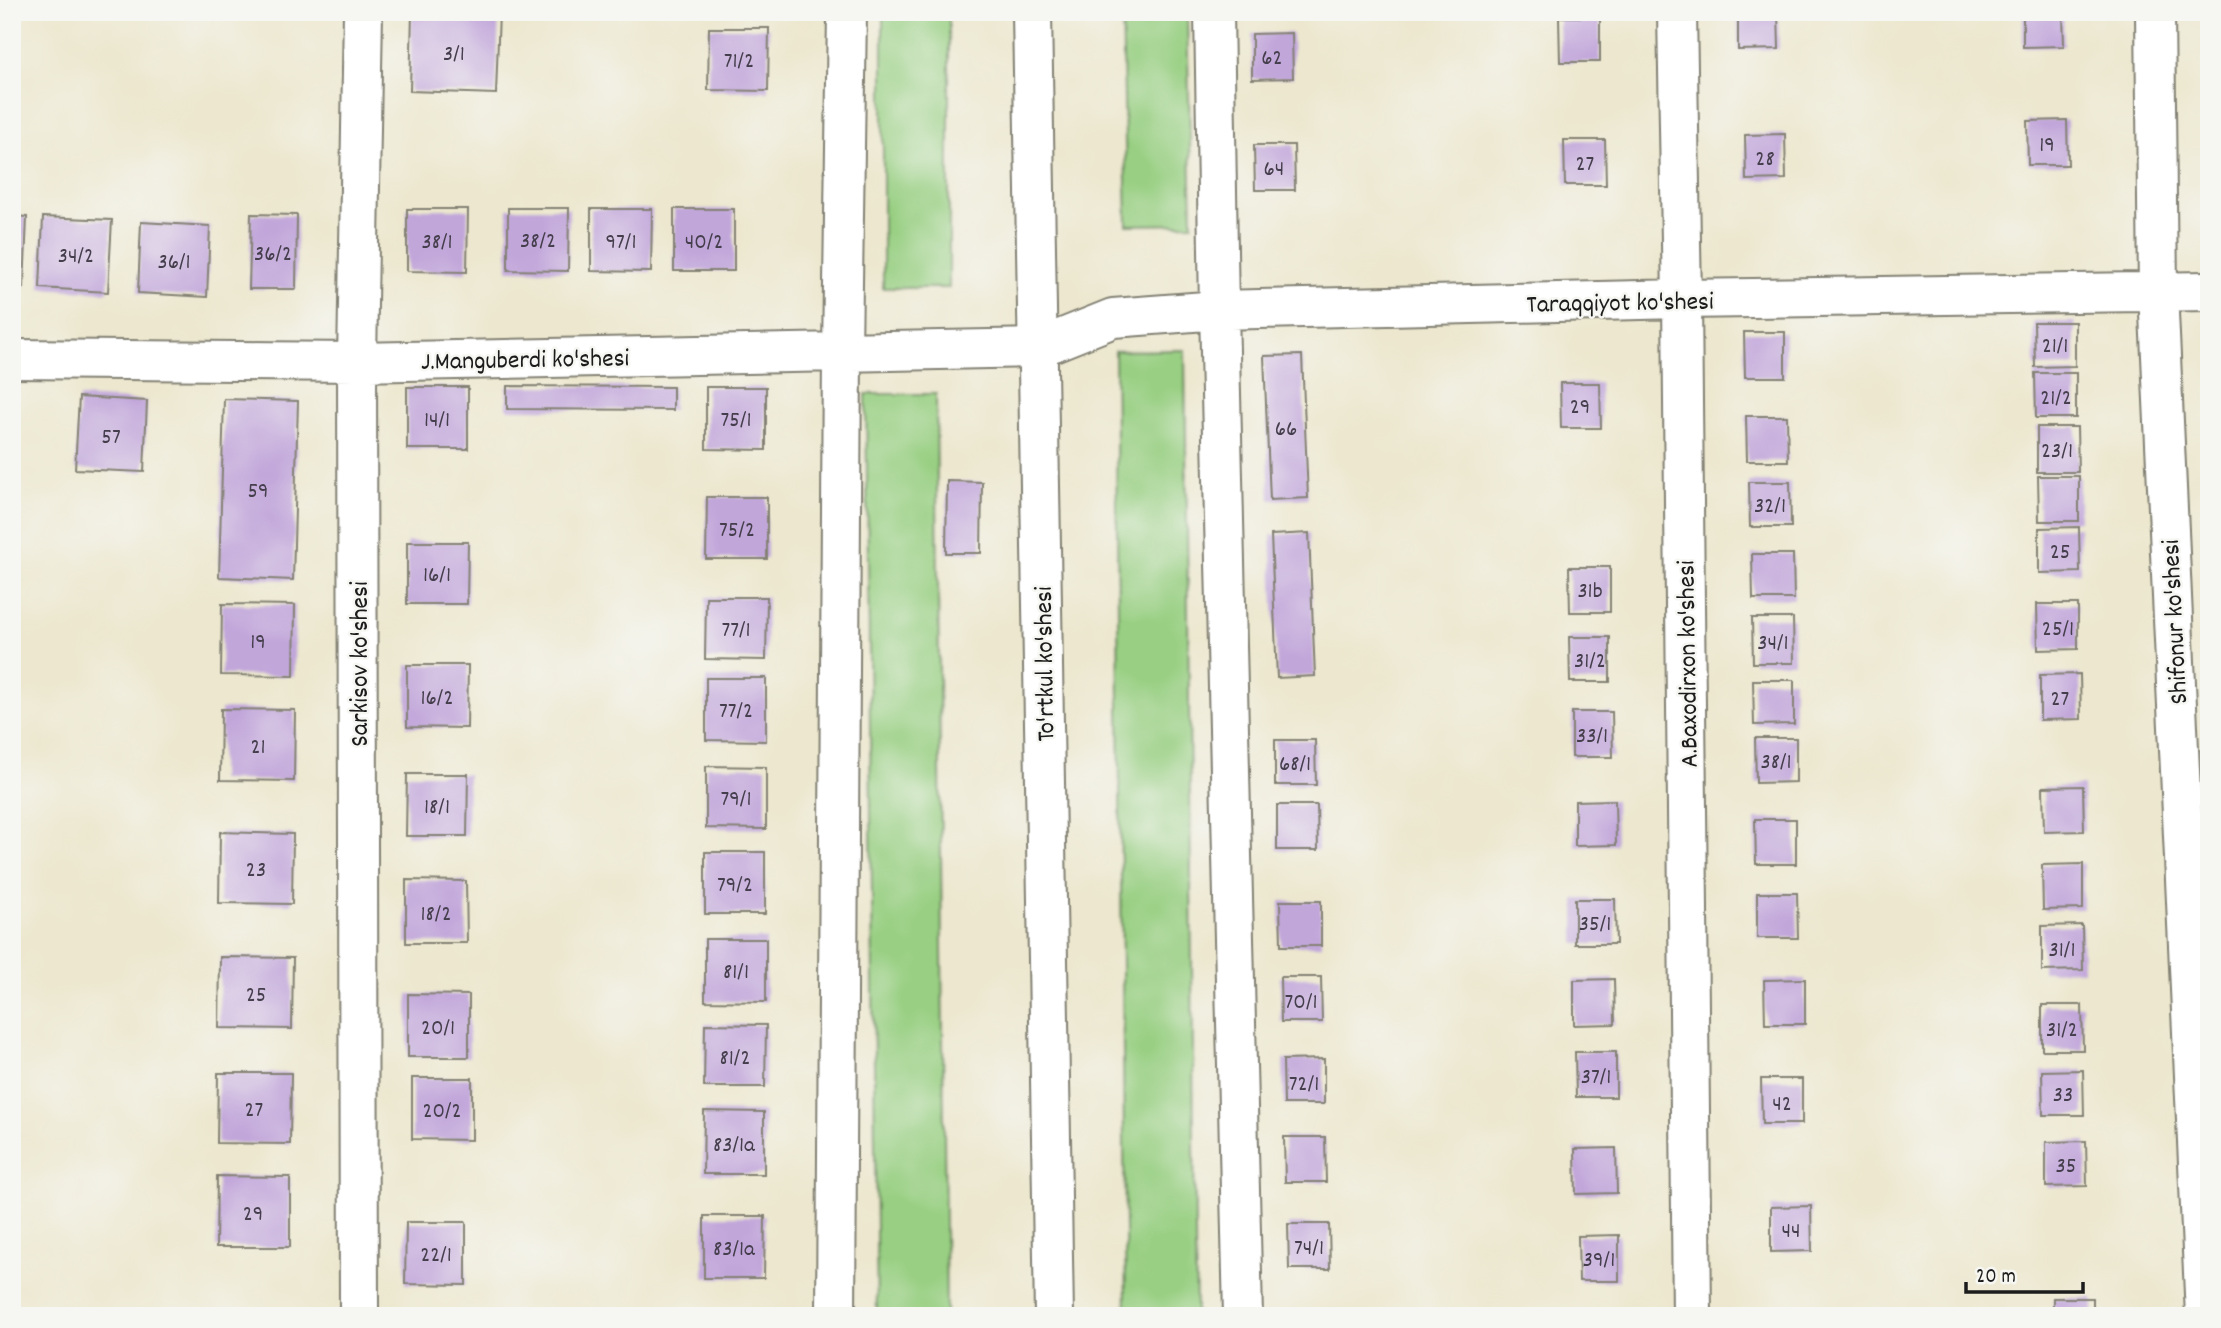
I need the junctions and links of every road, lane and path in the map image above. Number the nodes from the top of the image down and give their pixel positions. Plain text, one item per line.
1 (363, 12) edge
2 (847, 12) edge
3 (1032, 12) edge
4 (1214, 12) edge
5 (1677, 12) edge
6 (2155, 12) edge
7 (2158, 291) junction
8 (2209, 291) edge
9 (1682, 299) junction
10 (1219, 310) junction
11 (1038, 348) junction
12 (842, 351) junction
13 (12, 359) edge
14 (357, 362) junction
15 (2202, 1108) edge
16 (359, 1316) edge
17 (836, 1316) edge
18 (1054, 1316) edge
19 (1243, 1316) edge
20 (1692, 1316) edge
21 (2205, 1316) edge

1 - 14 street, Sarkisov ko'shesi
2 - 12 street
3 - 11 street, To'rtkul ko'shesi
4 - 10 street
5 - 9 street, A.Baxodirxon ko'shesi
6 - 7 street, Shifonur ko'shesi
7 - 8 street, Taraqqiyot ko'shesi
7 - 9 street, Taraqqiyot ko'shesi
7 - 15 street, Shifonur ko'shesi
9 - 10 street, Taraqqiyot ko'shesi
9 - 20 street, A.Baxodirxon ko'shesi
10 - 11 street, Taraqqiyot ko'shesi
10 - 19 street
11 - 12 street, J.Manguberdi ko'shesi
11 - 18 street, To'rtkul ko'shesi
12 - 14 street, J.Manguberdi ko'shesi
12 - 17 street
13 - 14 street, J.Manguberdi ko'shesi
14 - 16 street, Sarkisov ko'shesi
15 - 21 street, Shifonur ko'shesi

